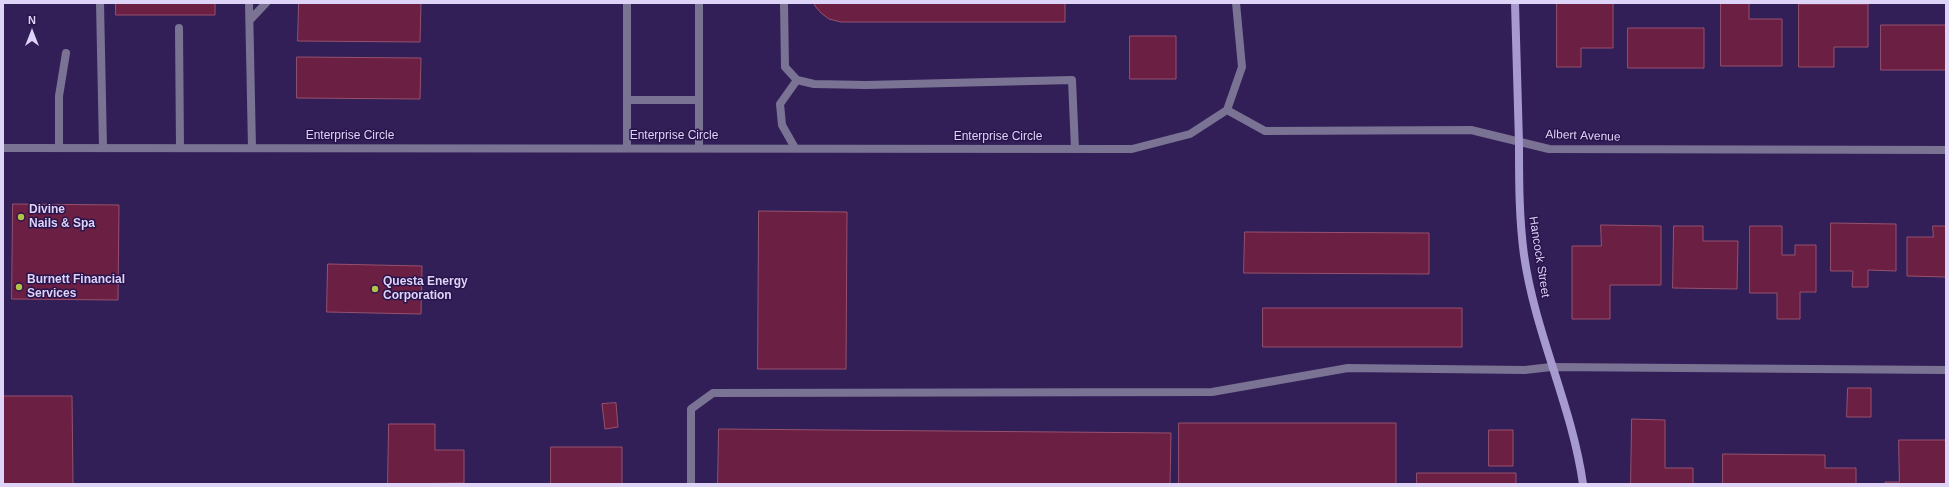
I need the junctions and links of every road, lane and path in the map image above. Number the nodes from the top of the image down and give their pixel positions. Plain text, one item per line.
1 (100, 3) edge
2 (250, 3) edge
3 (266, 3) edge
4 (627, 3) edge
5 (699, 3) edge
6 (784, 3) edge
7 (1236, 3) edge
8 (1515, 3) edge
9 (250, 20) junction
10 (179, 28) dead end
11 (66, 53) dead end
12 (797, 80) junction
13 (627, 100) junction
14 (699, 100) junction
15 (1227, 110) junction
16 (1519, 141) junction
17 (59, 147) junction
18 (3, 148) edge
19 (103, 148) junction
20 (180, 148) junction
21 (252, 148) junction
22 (627, 148) junction
23 (699, 148) junction
24 (795, 148) junction
25 (1075, 149) junction
26 (1946, 150) edge
27 (1552, 367) junction
28 (1946, 370) edge
29 (691, 484) edge
30 (1583, 484) edge

1 - 19 street
2 - 9 street
3 - 9 street
4 - 13 street
5 - 14 street
6 - 12 street
7 - 15 street
8 - 16 street, Hancock Street
9 - 21 street
10 - 20 street
11 - 17 street
12 - 24 street
12 - 25 street
13 - 14 street
13 - 22 street
14 - 23 street
15 - 16 street, Albert Avenue
15 - 25 street, Enterprise Circle
16 - 26 street, Albert Avenue
16 - 27 street, Hancock Street
17 - 18 street, Enterprise Circle
17 - 19 street, Enterprise Circle
19 - 20 street, Enterprise Circle
20 - 21 street, Enterprise Circle
21 - 22 street, Enterprise Circle
22 - 23 street, Enterprise Circle
23 - 24 street, Enterprise Circle
24 - 25 street, Enterprise Circle
27 - 28 street
27 - 29 street
27 - 30 street, Hancock Street

